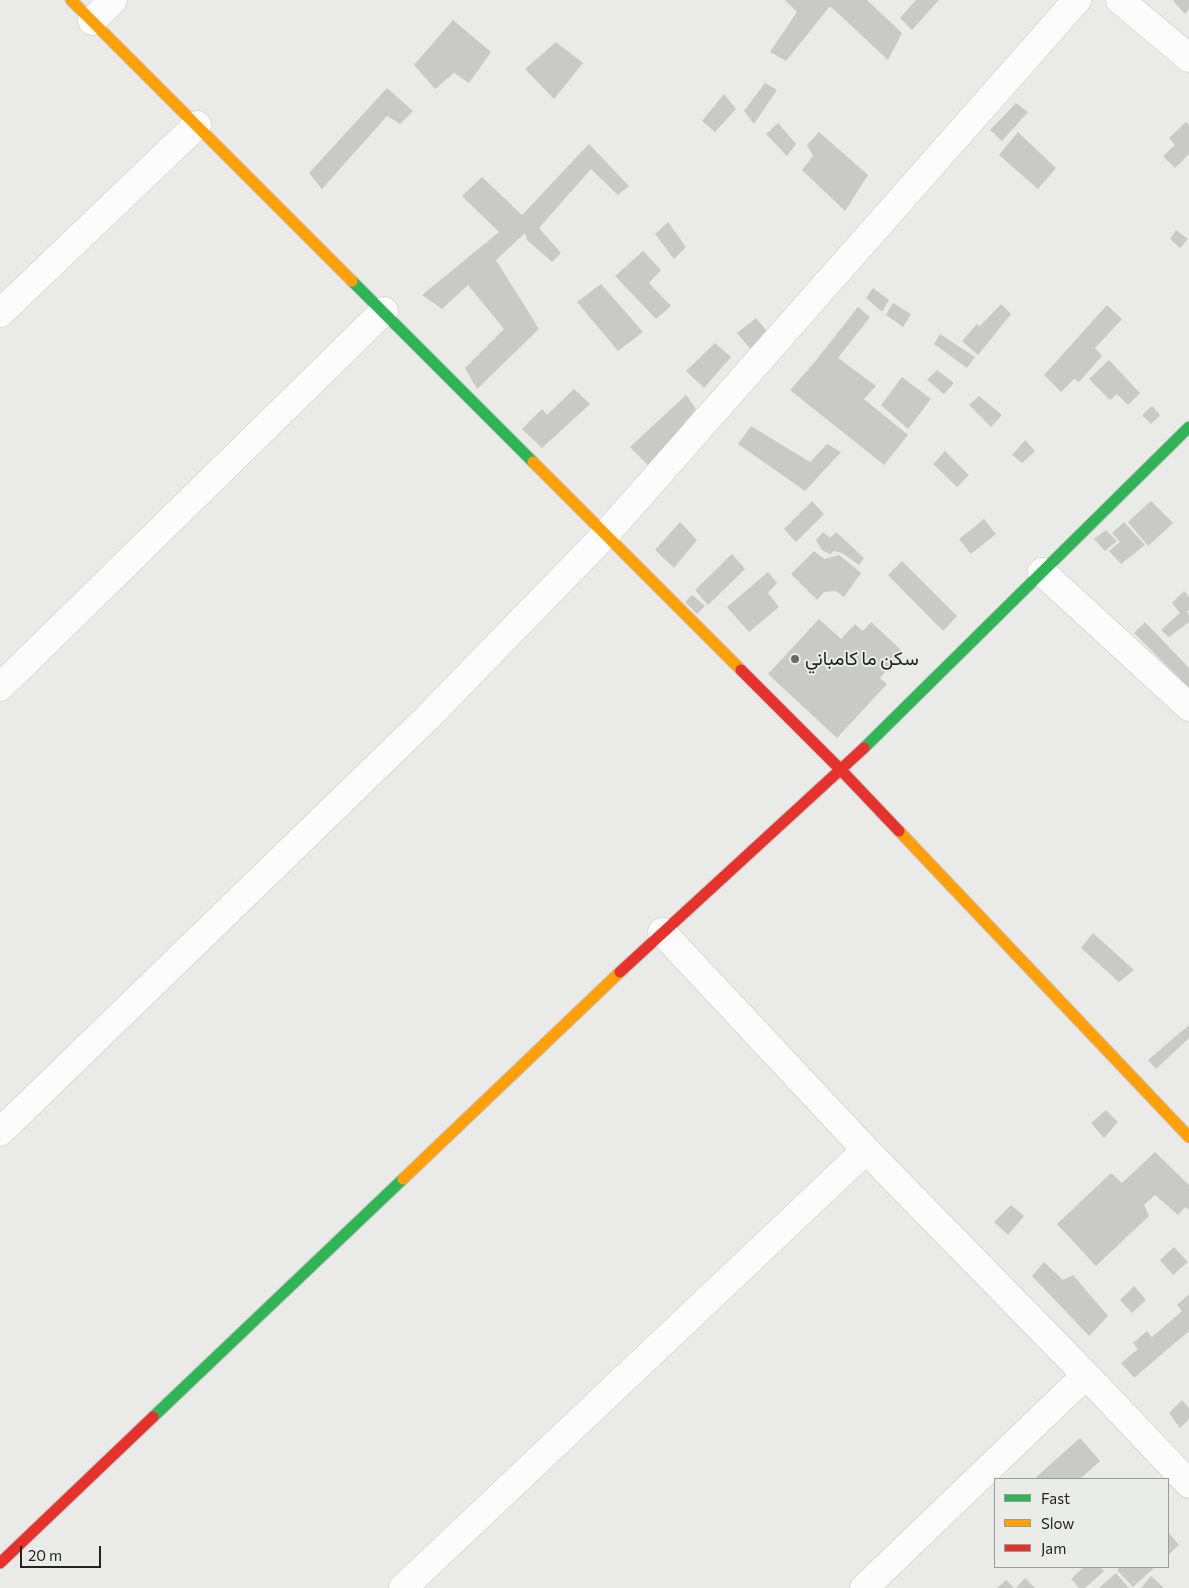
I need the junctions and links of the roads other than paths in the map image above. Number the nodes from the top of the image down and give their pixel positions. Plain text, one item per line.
1 (71, 0) edge
2 (114, 0) edge
3 (1077, 0) edge
4 (1120, 0) edge
5 (92, 21) junction
6 (1189, 58) edge
7 (197, 125) junction
8 (384, 311) junction
9 (0, 313) edge
10 (1189, 427) edge
11 (605, 536) junction
12 (1042, 572) junction
13 (0, 687) edge
14 (1189, 707) edge
15 (841, 770) junction
16 (662, 932) junction
17 (0, 1132) edge
18 (1189, 1136) edge
19 (866, 1150) junction
20 (1086, 1375) junction
21 (1189, 1484) edge
22 (0, 1563) edge
23 (403, 1588) edge
24 (864, 1588) edge

1 - 5 street
2 - 5 street
3 - 11 street
4 - 6 street
5 - 7 street
7 - 8 street
7 - 9 street
8 - 11 street
8 - 13 street
10 - 12 street
11 - 15 street
11 - 17 street
12 - 14 street
12 - 15 street
15 - 16 street
15 - 18 street
16 - 19 street
16 - 22 street
19 - 20 street
19 - 23 street
20 - 21 street
20 - 24 street

